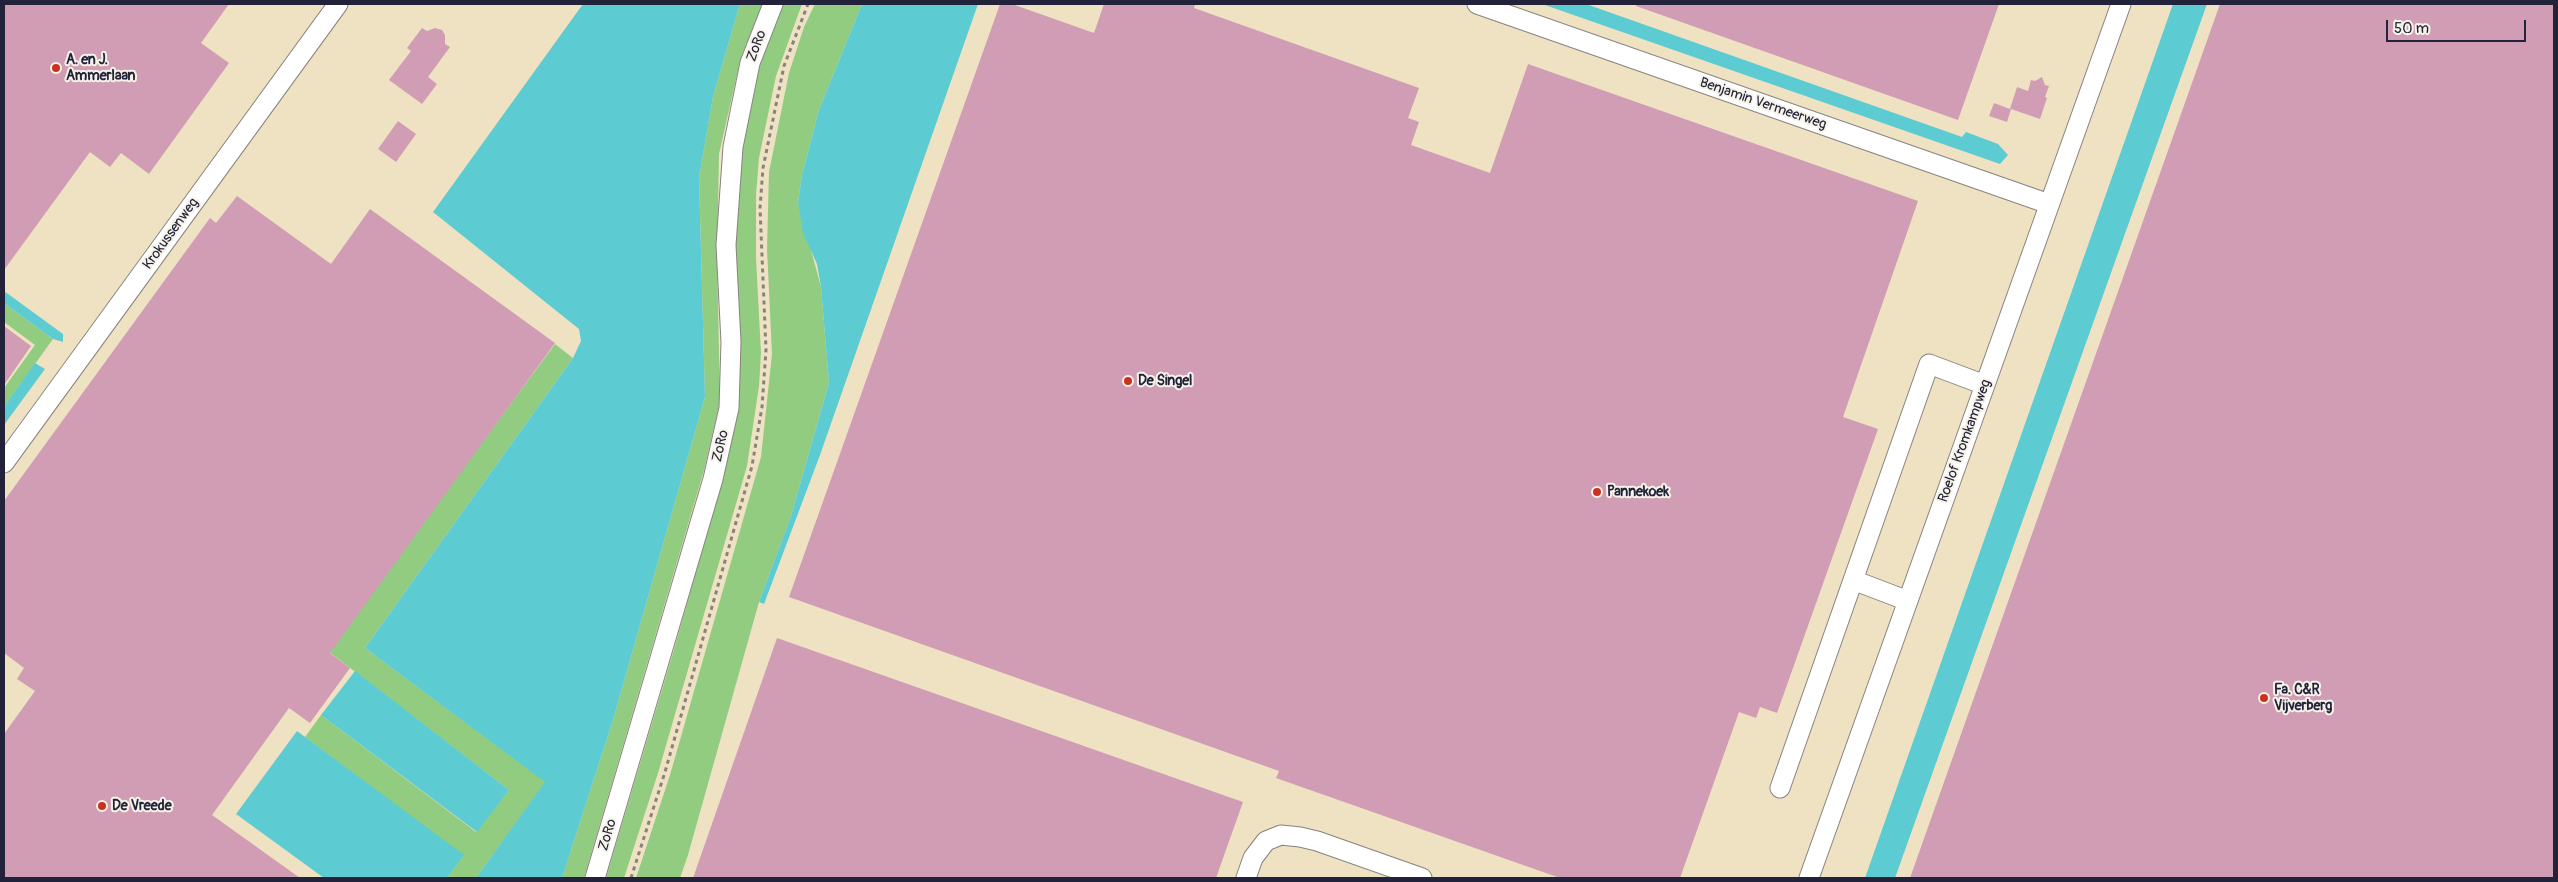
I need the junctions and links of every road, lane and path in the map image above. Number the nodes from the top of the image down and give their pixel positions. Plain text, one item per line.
1 (338, 4) edge
2 (773, 4) edge
3 (1477, 4) edge
4 (2121, 4) edge
5 (2049, 204) junction
6 (1985, 385) junction
7 (4, 463) edge
8 (1853, 580) junction
9 (1908, 601) junction
10 (1780, 788) dead end
11 (595, 878) edge
12 (1246, 878) edge
13 (1422, 878) edge
14 (1809, 878) edge

1 - 7 street, Krokussenweg
2 - 11 street, ZoRo
3 - 5 street, Benjamin Vermeerweg
4 - 5 street, Roelof Kromkampweg
5 - 6 street, Roelof Kromkampweg
6 - 8 street
6 - 9 street, Roelof Kromkampweg
8 - 9 street
8 - 10 street
9 - 14 street, Roelof Kromkampweg
12 - 13 street

